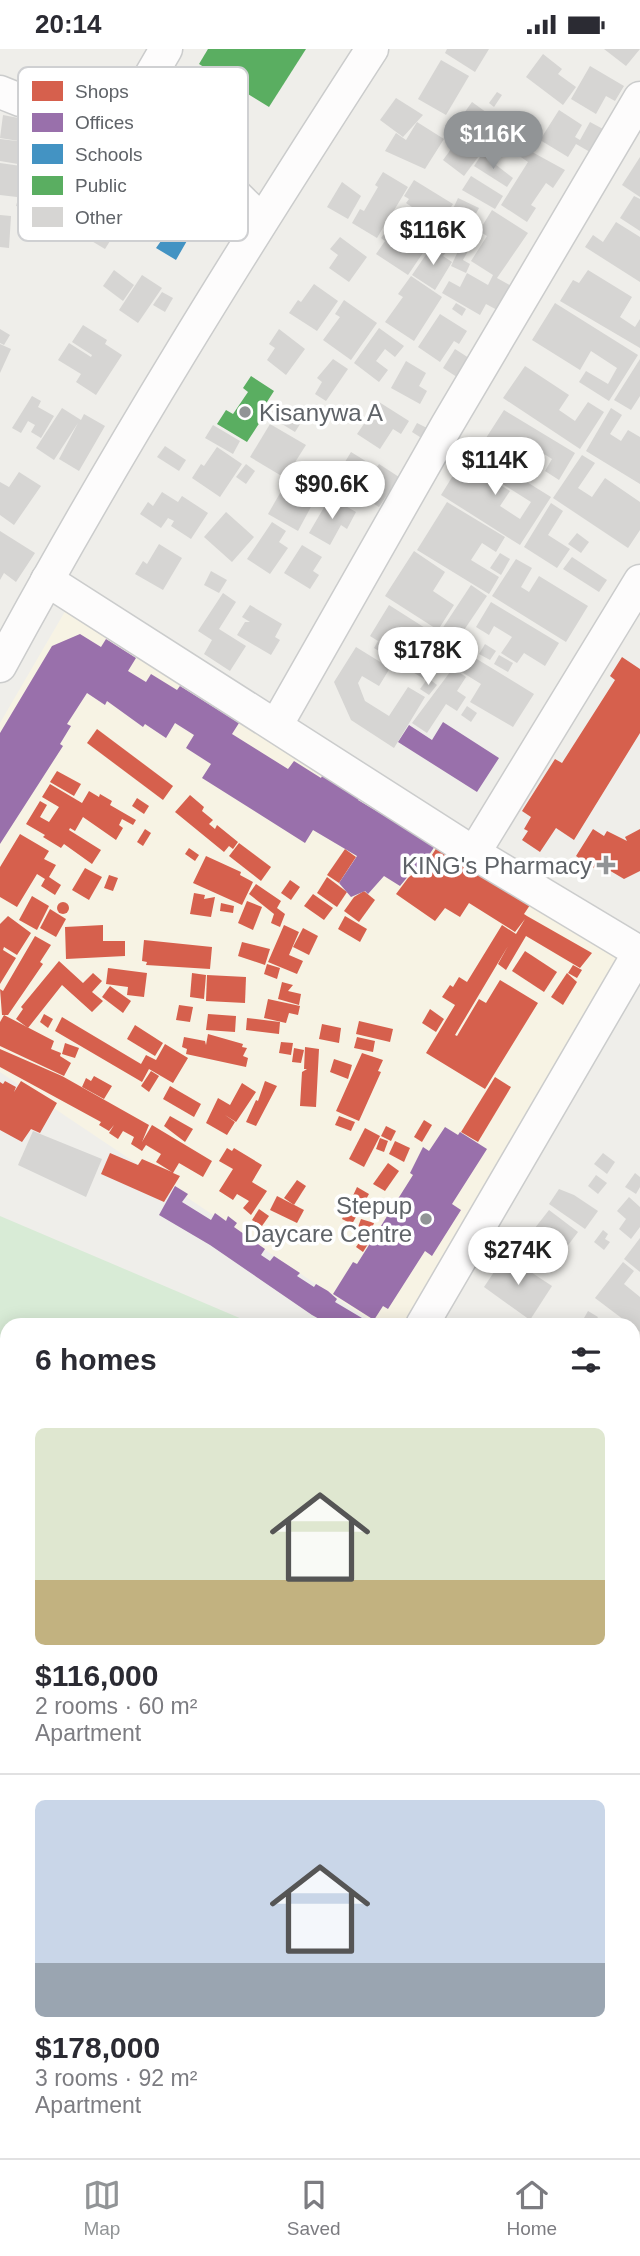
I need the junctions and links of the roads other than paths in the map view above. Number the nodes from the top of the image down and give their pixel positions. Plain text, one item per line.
1 (166, 49) edge
2 (372, 49) edge
3 (156, 67) edge
4 (0, 91) edge
5 (640, 98) edge
6 (18, 99) edge
7 (248, 207) edge
8 (261, 220) junction
9 (47, 580) junction
10 (640, 581) edge
11 (0, 666) edge
12 (277, 724) junction
13 (474, 853) junction
14 (639, 952) edge
15 (426, 1318) edge

1 - 3 street
2 - 8 street
4 - 6 street
5 - 12 street
7 - 8 street
8 - 9 street
9 - 11 street
9 - 12 street
10 - 13 street
12 - 13 street
13 - 14 street
14 - 15 street

